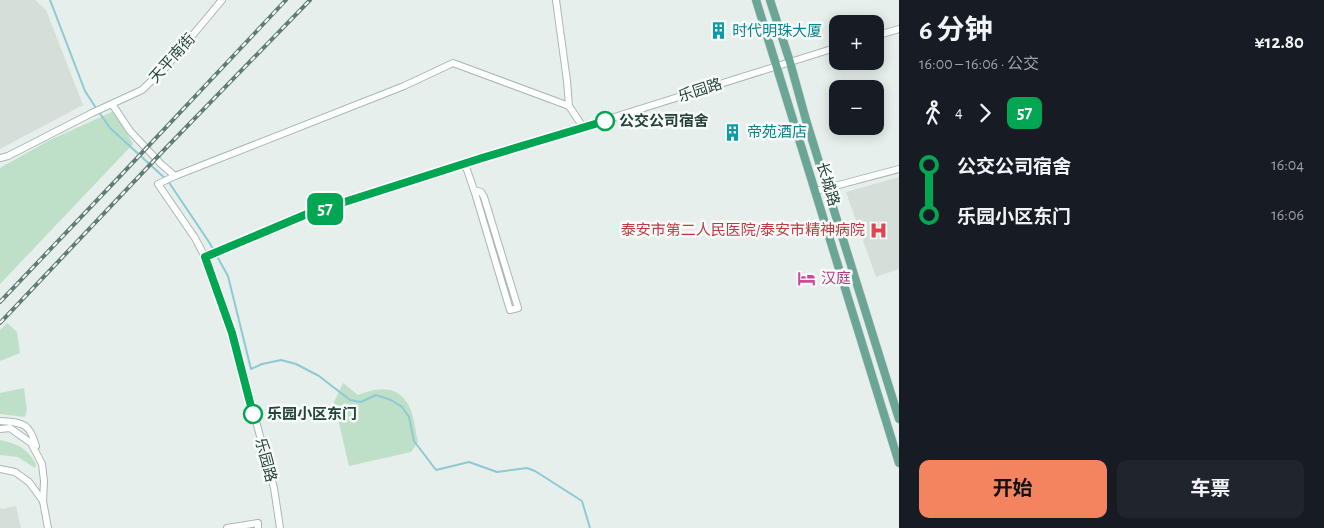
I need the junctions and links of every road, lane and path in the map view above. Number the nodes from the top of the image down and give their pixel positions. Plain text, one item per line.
1 (222, 0) edge
2 (556, 0) edge
3 (756, 0) edge
4 (770, 0) edge
5 (899, 29) edge
6 (884, 33) edge
7 (829, 51) edge
8 (790, 62) junction
9 (777, 66) junction
10 (112, 104) junction
11 (568, 106) junction
12 (583, 127) junction
13 (0, 158) edge
14 (465, 164) junction
15 (899, 169) edge
16 (172, 177) junction
17 (827, 188) junction
18 (474, 190) junction
19 (816, 191) junction
20 (207, 256) junction
21 (899, 393) edge
22 (890, 394) junction
23 (899, 419) edge
24 (0, 421) edge
25 (0, 428) edge
26 (39, 459) junction
27 (899, 463) edge
28 (0, 469) edge
29 (43, 501) junction
30 (48, 528) edge
31 (227, 528) edge
32 (258, 528) edge
33 (280, 528) edge

1 - 10 street, 天平南街
2 - 11 street
3 - 9 main road, 长城路
4 - 8 main road, 长城路
5 - 6 street
7 - 8 street, 乐园路
8 - 9 street, 乐园路
8 - 17 main road, 长城路
9 - 12 street, 乐园路
9 - 19 main road, 长城路
10 - 13 street, 天平南街
10 - 16 street
11 - 12 street
11 - 16 street
12 - 14 street, 乐园路
14 - 18 street
14 - 20 street, 乐园路
15 - 17 street
16 - 20 street
17 - 19 street
17 - 22 main road, 长城路
18 - 18 street
19 - 27 main road, 长城路
20 - 33 street, 乐园路
21 - 22 street
22 - 23 main road, 长城路
24 - 26 street
25 - 26 street
26 - 29 street
28 - 29 street
29 - 30 street
31 - 32 street

